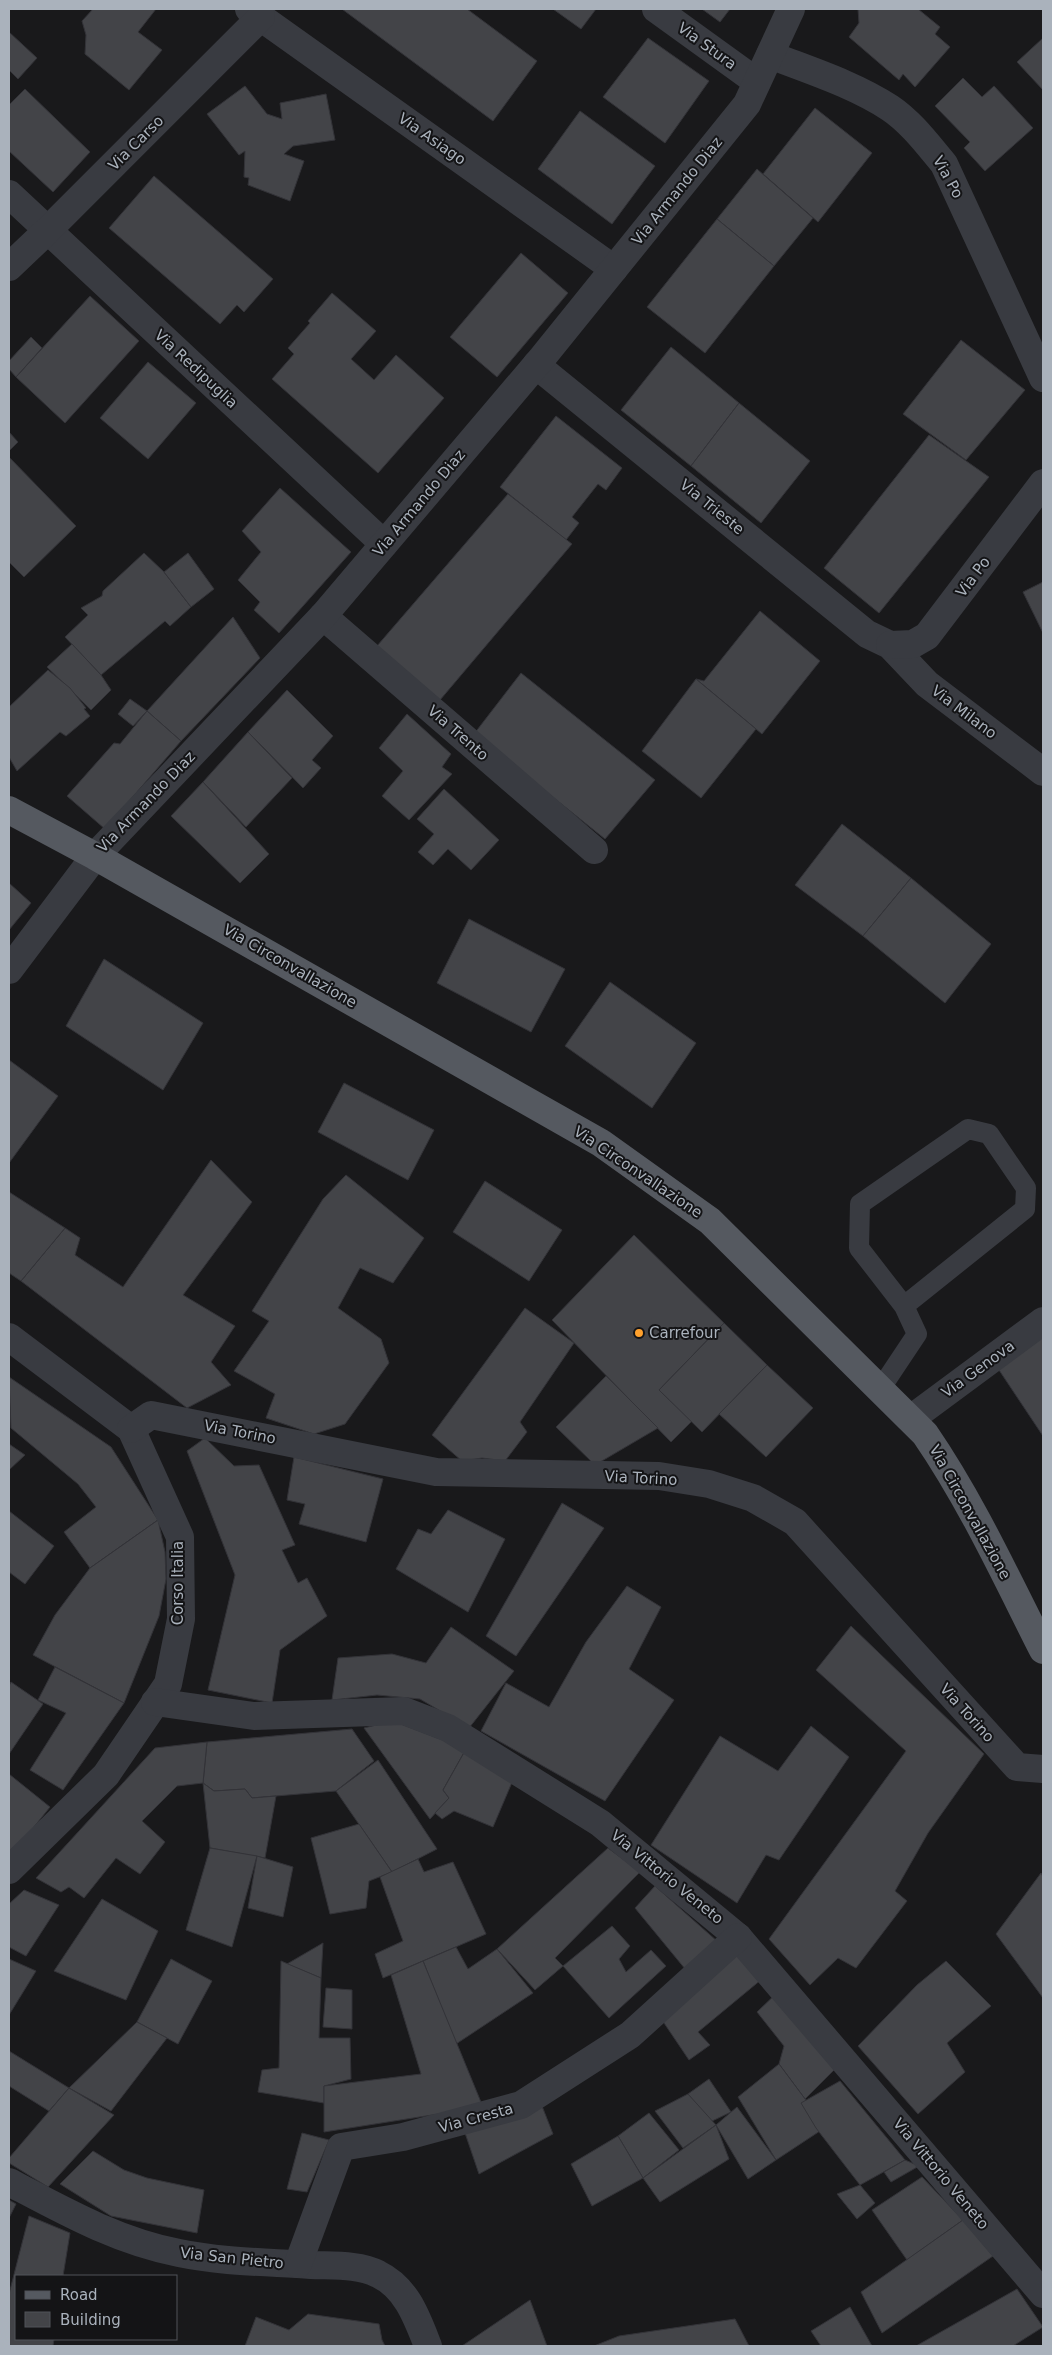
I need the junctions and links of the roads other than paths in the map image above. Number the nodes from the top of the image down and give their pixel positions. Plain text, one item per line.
1 (656, 9) edge
2 (791, 9) edge
3 (255, 13) edge
4 (770, 55) junction
5 (757, 82) junction
6 (9, 194) edge
7 (48, 232) junction
8 (9, 267) edge
9 (614, 269) junction
10 (536, 365) junction
11 (1043, 378) edge
12 (1042, 486) edge
13 (384, 544) junction
14 (323, 616) junction
15 (890, 645) junction
16 (1043, 772) edge
17 (9, 810) edge
18 (594, 850) dead end
19 (94, 856) junction
20 (9, 970) edge
21 (904, 1306) junction
22 (1043, 1321) edge
23 (9, 1338) edge
24 (881, 1388) junction
25 (912, 1418) junction
26 (131, 1429) junction
27 (1043, 1650) edge
28 (155, 1702) junction
29 (1043, 1769) edge
30 (9, 1870) edge
31 (738, 1936) junction
32 (9, 2182) edge
33 (298, 2264) junction
34 (1043, 2294) edge
35 (428, 2346) edge

1 - 5 street, Via Stura
2 - 4 street, Via Armando Diaz
3 - 7 street, Via Carso
3 - 9 street, Via Asiago
4 - 5 street, Via Armando Diaz
4 - 11 street, Via Po
5 - 9 street, Via Armando Diaz
6 - 7 street, Via Redipuglia
7 - 8 street, Via Carso
7 - 13 street, Via Redipuglia
9 - 10 street, Via Armando Diaz
10 - 13 street, Via Armando Diaz
10 - 15 street, Via Trieste
12 - 15 street, Via Po
13 - 14 street, Via Armando Diaz
14 - 18 street, Via Trento
14 - 19 street, Via Armando Diaz
15 - 16 street, Via Milano
17 - 19 main road, Via Circonvallazione
19 - 20 street, Via Armando Diaz
19 - 24 main road, Via Circonvallazione
21 - 21 lane
21 - 24 lane
22 - 25 street, Via Genova
23 - 26 street, Corso Italia
24 - 25 main road, Via Circonvallazione
25 - 27 main road, Via Circonvallazione
26 - 28 street, Corso Italia
26 - 29 street, Via Torino
28 - 30 street, Corso Italia
28 - 31 street, Via Vittorio Veneto
31 - 33 street, Via Cresta
31 - 34 street, Via Vittorio Veneto
32 - 33 street, Via San Pietro
33 - 35 street, Via San Pietro

